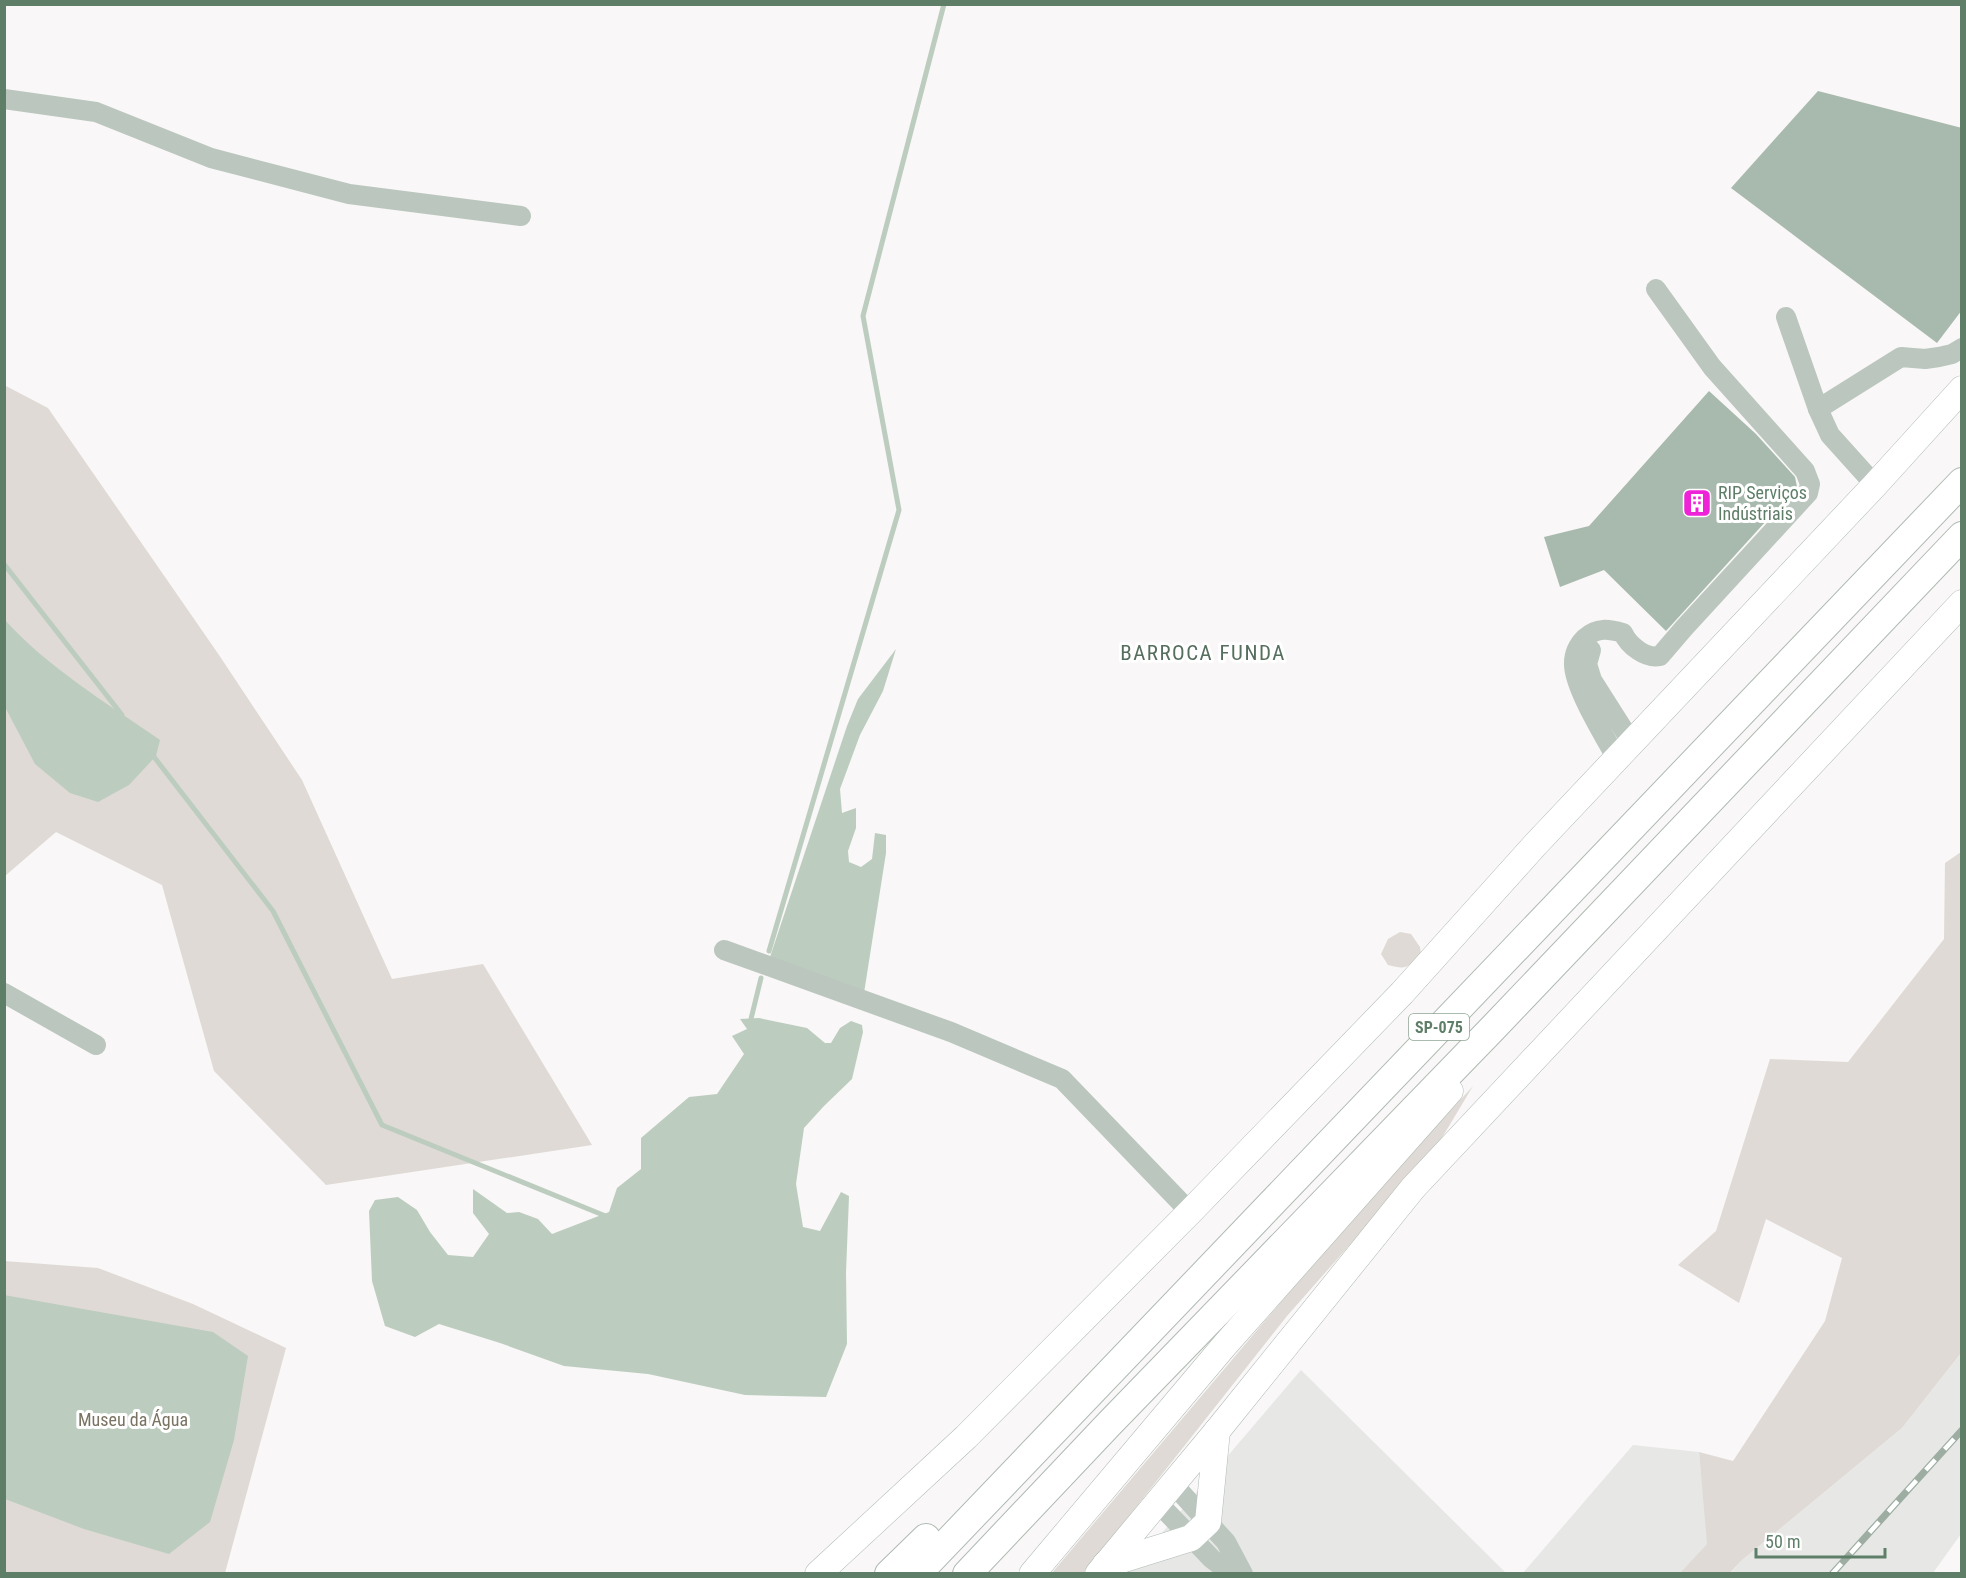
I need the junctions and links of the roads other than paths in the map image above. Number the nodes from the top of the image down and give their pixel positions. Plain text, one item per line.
1 (4, 99) edge
2 (521, 216) dead end
3 (1656, 289) dead end
4 (1786, 317) dead end
5 (1962, 348) edge
6 (1962, 389) edge
7 (1818, 409) junction
8 (1962, 482) edge
9 (1875, 485) junction
10 (1962, 536) edge
11 (1962, 603) edge
12 (1624, 751) junction
13 (724, 950) dead end
14 (4, 993) edge
15 (1493, 1028) junction
16 (96, 1045) dead end
17 (1190, 1212) junction
18 (1217, 1431) junction
19 (1014, 1471) junction
20 (1165, 1494) junction
21 (1199, 1530) junction
22 (1101, 1569) edge
23 (818, 1574) edge
24 (889, 1574) edge
25 (916, 1574) edge
26 (967, 1574) edge
27 (1032, 1574) edge
28 (1232, 1574) edge
29 (1243, 1574) edge

1 - 2 street
3 - 12 street
4 - 7 street
5 - 7 street
6 - 9 main road
7 - 9 street
8 - 19 highway, SP-075
9 - 12 main road
10 - 15 highway, SP-075
11 - 18 main road
12 - 17 main road
13 - 17 street
14 - 16 street
15 - 26 highway, SP-075
15 - 27 main road
17 - 23 main road
18 - 20 main road
18 - 21 main road
19 - 24 highway
19 - 25 highway, SP-075
20 - 21 street
20 - 22 main road
21 - 22 main road
21 - 28 street
21 - 29 street

